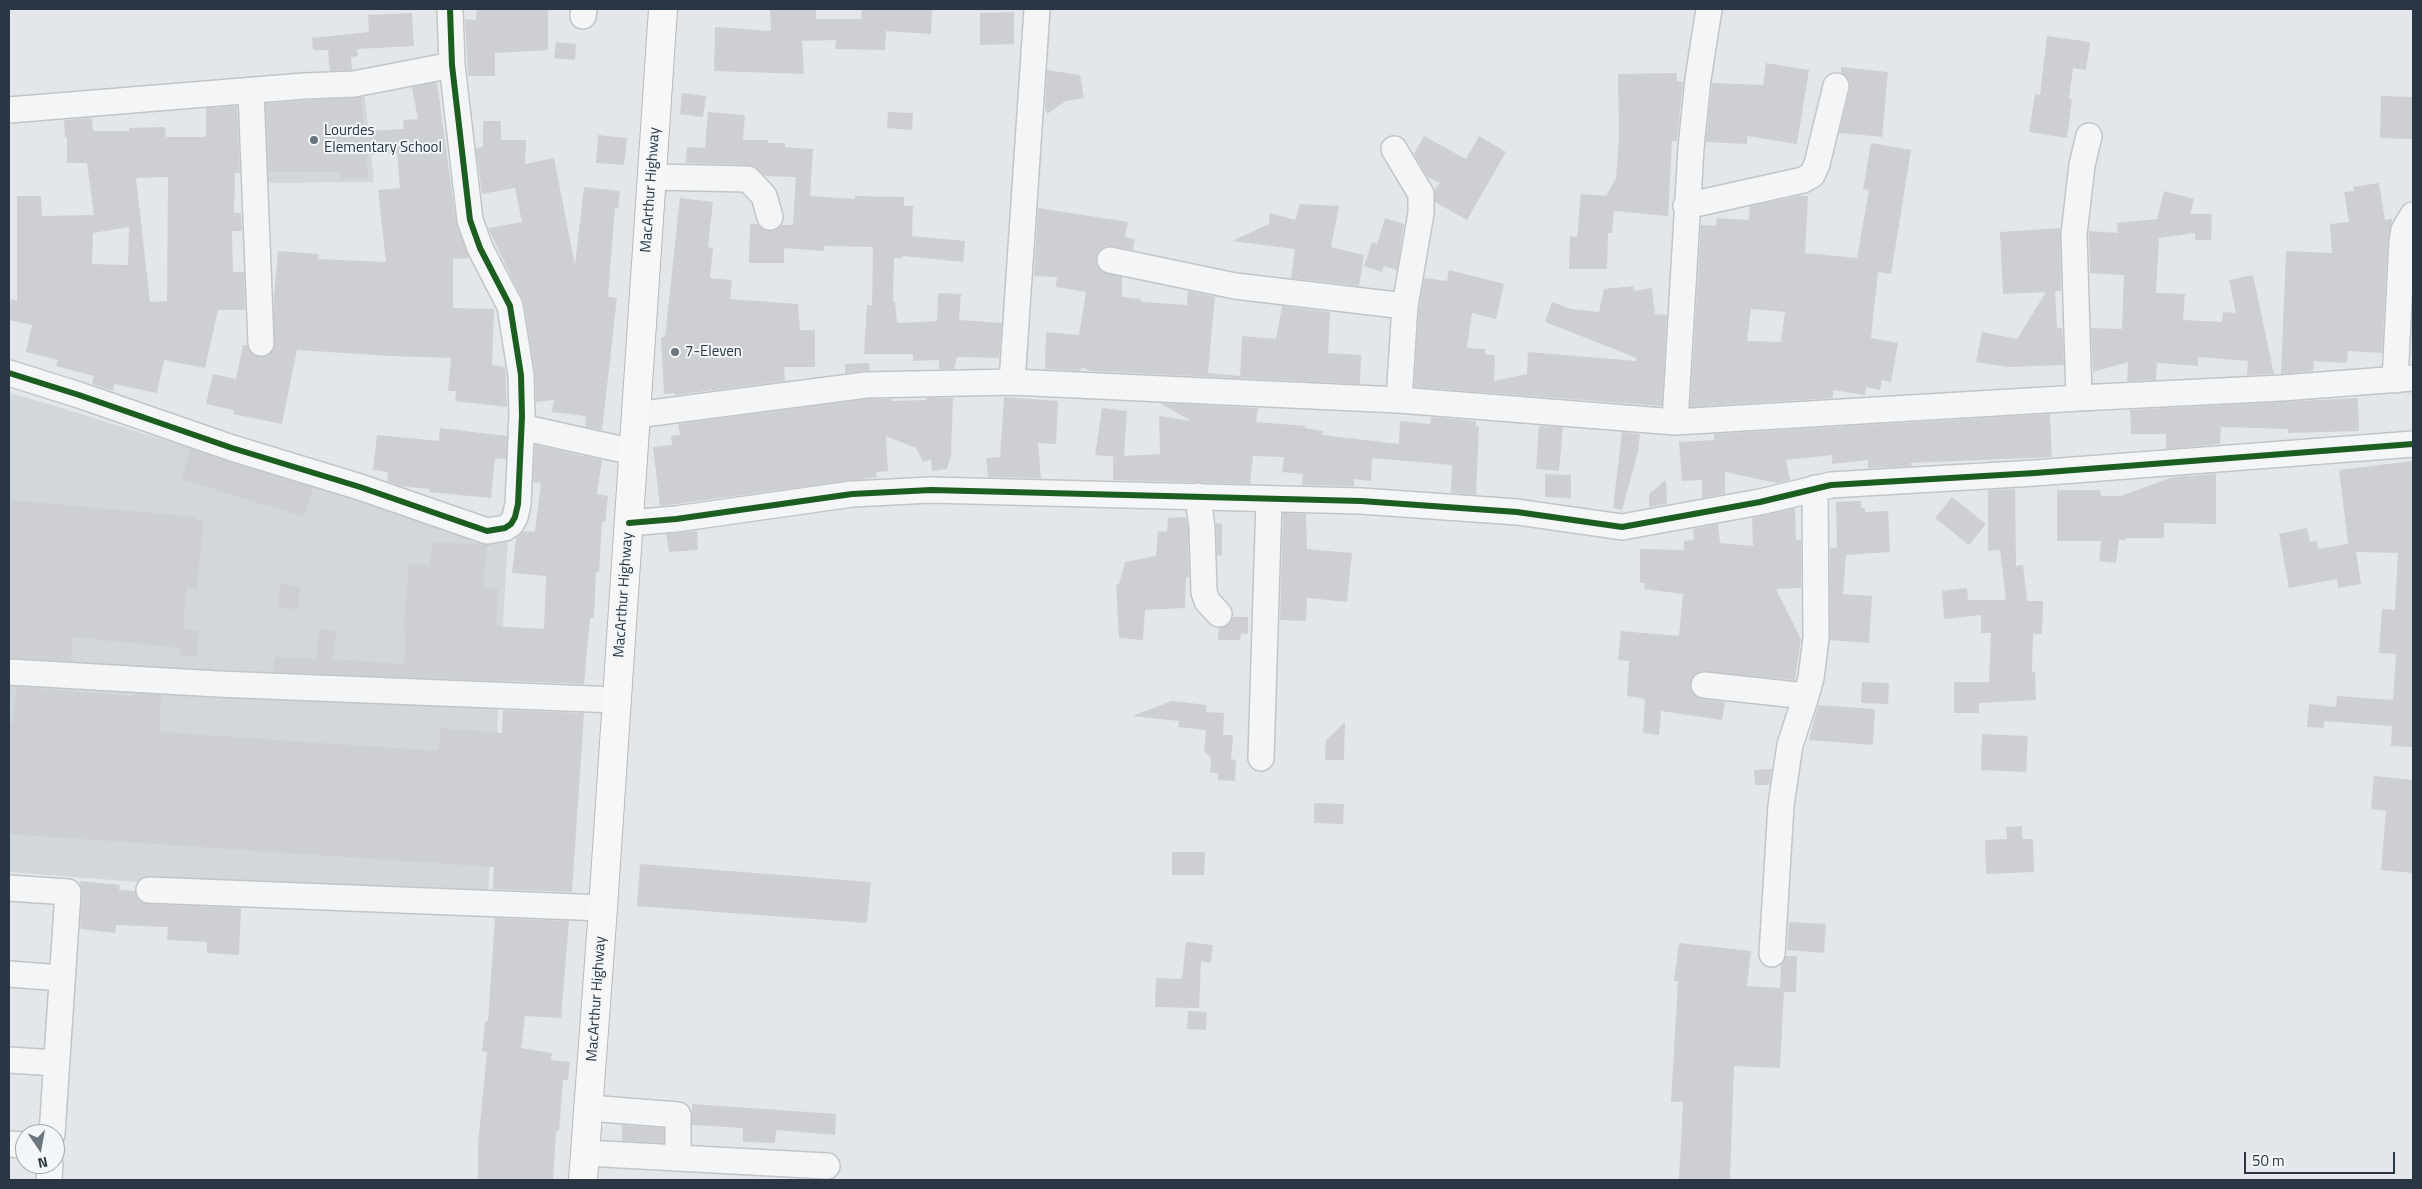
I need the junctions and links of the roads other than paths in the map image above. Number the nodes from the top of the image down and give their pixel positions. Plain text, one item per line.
1 (450, 9) edge
2 (663, 9) edge
3 (1037, 9) edge
4 (1709, 9) edge
5 (452, 65) junction
6 (1836, 86) dead end
7 (251, 91) junction
8 (9, 110) edge
9 (2089, 136) dead end
10 (1394, 149) dead end
11 (652, 176) junction
12 (1686, 206) junction
13 (2413, 215) edge
14 (770, 217) dead end
15 (1110, 260) dead end
16 (1404, 306) junction
17 (261, 343) dead end
18 (9, 373) edge
19 (2404, 379) edge
20 (1012, 382) junction
21 (2079, 398) junction
22 (1399, 400) junction
23 (636, 415) junction
24 (1675, 422) junction
25 (521, 427) junction
26 (2413, 444) edge
27 (633, 452) junction
28 (1815, 488) junction
29 (1198, 496) junction
30 (1269, 500) junction
31 (629, 523) junction
32 (1219, 614) dead end
33 (9, 672) edge
34 (1704, 685) dead end
35 (1806, 696) junction
36 (616, 700) junction
37 (1261, 758) dead end
38 (9, 888) edge
39 (149, 890) dead end
40 (603, 908) junction
41 (1772, 954) dead end
42 (9, 974) edge
43 (62, 978) junction
44 (9, 1060) edge
45 (56, 1063) junction
46 (589, 1108) junction
47 (53, 1124) edge
48 (585, 1153) junction
49 (678, 1158) junction
50 (827, 1166) dead end
51 (583, 1180) edge

1 - 5 street
2 - 11 highway, MacArthur Highway
3 - 20 street
4 - 12 street
5 - 7 street
5 - 25 street
6 - 12 street
7 - 8 street
7 - 17 street
9 - 21 street
10 - 16 street
11 - 14 street
11 - 23 highway, MacArthur Highway
12 - 24 street
13 - 19 street
15 - 16 street
16 - 22 street
18 - 25 street
19 - 21 street
20 - 22 street
20 - 23 street
21 - 24 street
22 - 24 street
23 - 27 highway, MacArthur Highway
25 - 27 street
26 - 28 street
27 - 31 highway, MacArthur Highway
28 - 30 street
28 - 35 street
29 - 30 street
29 - 31 street
29 - 32 street
30 - 37 street
31 - 36 highway, MacArthur Highway
33 - 36 street
34 - 35 street
35 - 41 street
36 - 40 highway, MacArthur Highway
38 - 43 street
39 - 40 street
40 - 46 highway, MacArthur Highway
42 - 43 street
43 - 45 street
44 - 45 street
45 - 47 street
46 - 48 highway, MacArthur Highway
46 - 49 street
48 - 49 street
48 - 51 highway, MacArthur Highway
49 - 50 street

